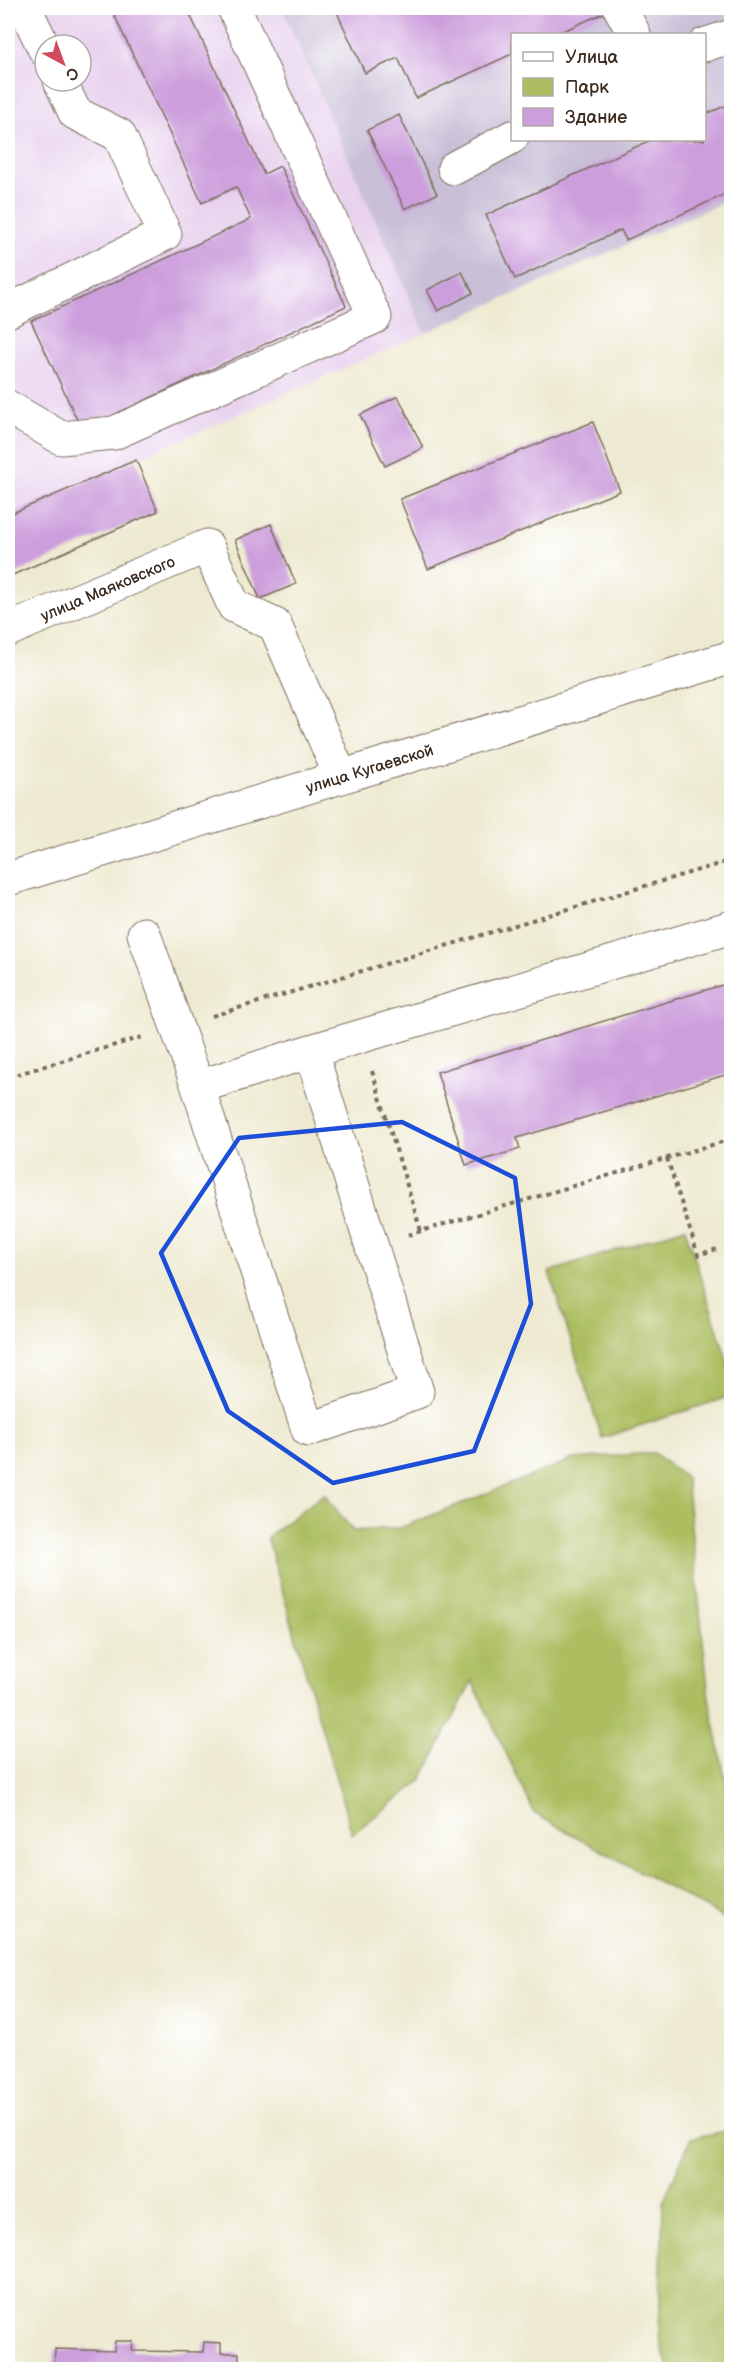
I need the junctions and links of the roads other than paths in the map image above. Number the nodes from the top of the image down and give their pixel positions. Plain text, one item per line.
1 (25, 8) edge
2 (234, 8) edge
3 (620, 8) edge
4 (37, 33) edge
5 (633, 33) edge
6 (732, 36) edge
7 (706, 45) edge
8 (66, 93) edge
9 (511, 138) edge
10 (454, 168) dead end
11 (8, 311) edge
12 (8, 407) edge
13 (8, 630) edge
14 (732, 657) edge
15 (341, 777) junction
16 (8, 879) edge
17 (732, 927) edge
18 (144, 934) dead end
19 (311, 1051) junction
20 (198, 1087) junction

1 - 4 street
2 - 12 street
3 - 5 street
6 - 7 street
8 - 11 street
9 - 10 street
13 - 15 street, улица Маяковского
14 - 15 street, улица Кугаевской
15 - 16 street, улица Кугаевской
17 - 19 street
18 - 20 street
19 - 20 street
19 - 20 street

